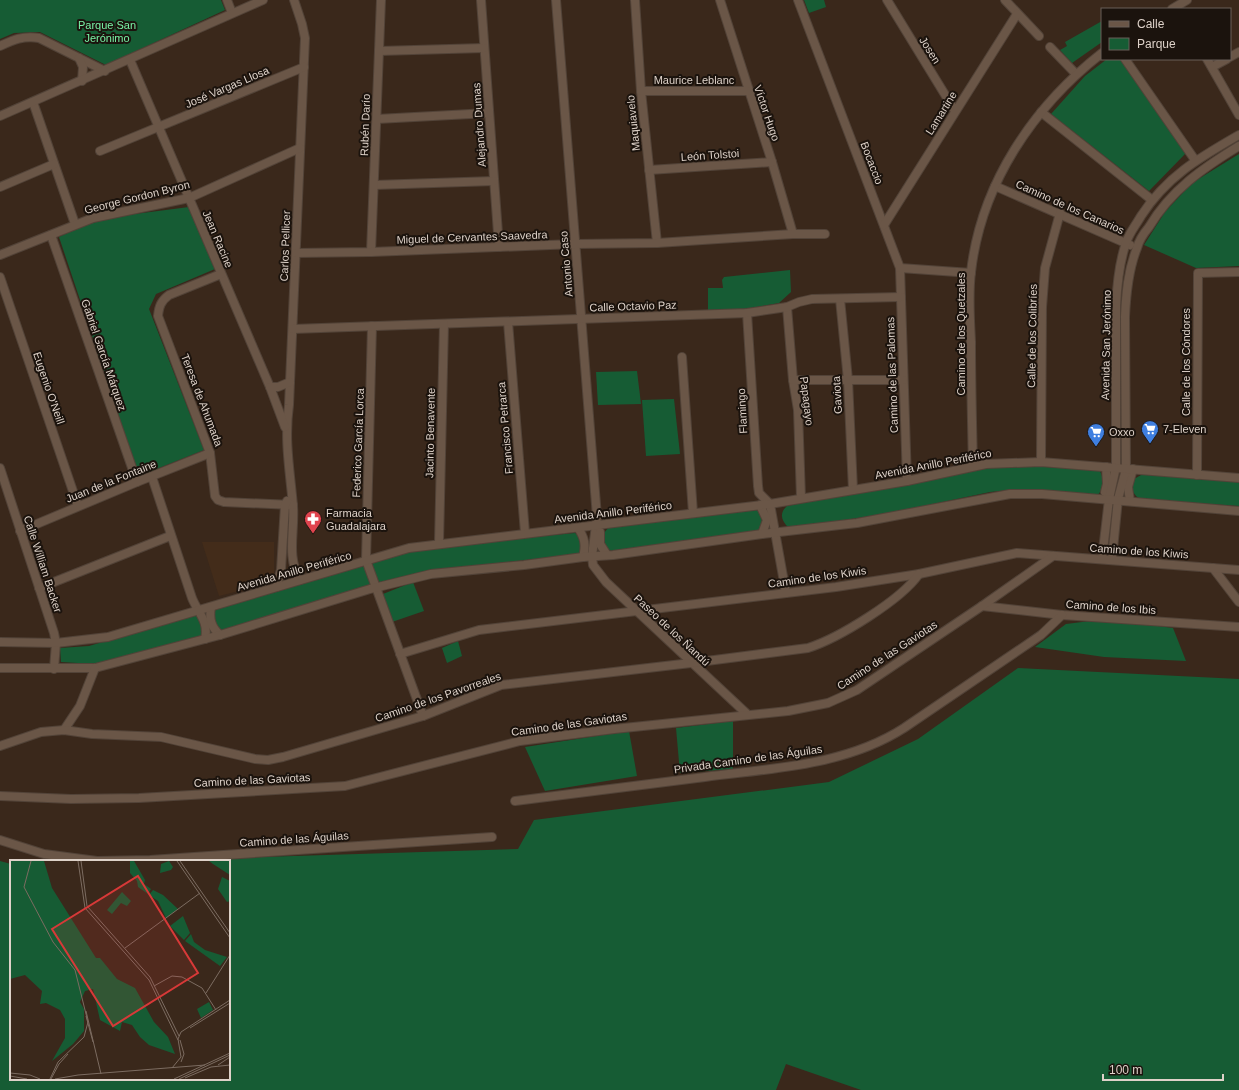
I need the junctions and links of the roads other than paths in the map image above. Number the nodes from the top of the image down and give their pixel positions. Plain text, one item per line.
1 (227, 0) edge
2 (263, 0) edge
3 (294, 0) edge
4 (382, 0) edge
5 (481, 0) edge
6 (556, 0) edge
7 (635, 0) edge
8 (720, 0) edge
9 (798, 0) edge
10 (886, 0) edge
11 (1005, 0) edge
12 (1187, 0) edge
13 (1175, 8) edge
14 (232, 13) junction
15 (1017, 14) junction
16 (1039, 36) dead end
17 (0, 46) edge
18 (1050, 47) dead end
19 (484, 48) junction
20 (379, 52) junction
21 (1101, 54) edge
22 (79, 58) junction
23 (130, 60) junction
24 (1126, 60) edge
25 (1208, 60) edge
26 (1225, 60) edge
27 (304, 67) junction
28 (1212, 67) junction
29 (105, 70) junction
30 (1076, 74) junction
31 (82, 81) junction
32 (641, 91) junction
33 (748, 91) junction
34 (33, 102) junction
35 (955, 111) junction
36 (1041, 112) junction
37 (489, 113) junction
38 (1239, 115) edge
39 (0, 116) edge
40 (377, 119) junction
41 (159, 128) junction
42 (1239, 135) edge
43 (1239, 146) edge
44 (300, 148) junction
45 (100, 151) dead end
46 (1195, 160) junction
47 (772, 162) junction
48 (54, 164) junction
49 (649, 170) junction
50 (494, 181) junction
51 (374, 185) junction
52 (995, 186) junction
53 (0, 187) edge
54 (189, 198) junction
55 (1152, 200) junction
56 (1060, 214) junction
57 (75, 224) junction
58 (884, 225) junction
59 (793, 234) junction
60 (825, 234) dead end
61 (52, 235) junction
62 (657, 243) junction
63 (1126, 243) junction
64 (575, 244) junction
65 (500, 247) junction
66 (1136, 248) junction
67 (371, 252) junction
68 (296, 253) junction
69 (0, 255) edge
70 (900, 268) junction
71 (1239, 272) edge
72 (971, 273) junction
73 (221, 274) junction
74 (0, 277) edge
75 (901, 298) junction
76 (840, 299) junction
77 (787, 307) junction
78 (747, 313) junction
79 (581, 318) junction
80 (508, 322) junction
81 (444, 324) junction
82 (372, 326) junction
83 (293, 329) junction
84 (682, 357) dead end
85 (792, 380) junction
86 (848, 380) junction
87 (904, 380) junction
88 (290, 382) junction
89 (270, 387) junction
90 (286, 428) junction
91 (210, 454) junction
92 (1041, 462) junction
93 (973, 466) junction
94 (1106, 467) junction
95 (1116, 467) junction
96 (1129, 469) junction
97 (1, 472) edge
98 (1197, 475) junction
99 (152, 477) junction
100 (1239, 478) edge
101 (907, 481) junction
102 (137, 482) junction
103 (853, 490) junction
104 (801, 498) junction
105 (1110, 499) junction
106 (1130, 501) junction
107 (781, 502) junction
108 (770, 504) junction
109 (289, 505) junction
110 (760, 505) junction
111 (78, 506) junction
112 (1239, 511) edge
113 (693, 514) junction
114 (599, 525) junction
115 (578, 528) junction
116 (20, 531) junction
117 (779, 532) junction
118 (525, 534) junction
119 (762, 534) junction
120 (170, 536) junction
121 (439, 543) junction
122 (606, 555) junction
123 (592, 556) junction
124 (1053, 556) junction
125 (583, 557) junction
126 (1102, 559) junction
127 (1112, 559) junction
128 (366, 561) junction
129 (1213, 568) junction
130 (1239, 570) edge
131 (919, 574) junction
132 (300, 580) junction
133 (276, 587) junction
134 (39, 588) junction
135 (376, 588) junction
136 (786, 593) junction
137 (1239, 602) edge
138 (982, 606) junction
139 (211, 607) junction
140 (636, 611) junction
141 (197, 612) junction
142 (1062, 615) junction
143 (1239, 627) edge
144 (220, 635) junction
145 (205, 639) junction
146 (0, 642) edge
147 (56, 643) junction
148 (400, 654) junction
149 (691, 664) junction
150 (0, 668) edge
151 (95, 668) junction
152 (54, 669) junction
153 (747, 714) junction
154 (423, 716) junction
155 (64, 730) junction
156 (0, 746) edge
157 (0, 796) edge
158 (515, 801) dead end
159 (492, 837) dead end
160 (0, 840) edge
161 (89, 860) edge
162 (150, 860) edge

1 - 14 street
2 - 14 street
3 - 27 street, Carlos Pellicer
4 - 20 street, Rubén Darío
5 - 19 street, Alejandro Dumas
6 - 64 street, Antonio Caso
7 - 32 street, Maquiavelo
8 - 33 street, Víctor Hugo
9 - 58 street, Bocaccio
10 - 35 street, Josen
11 - 15 street
12 - 13 street
14 - 23 street
15 - 16 street
15 - 35 street, Lamartine
17 - 22 street
18 - 30 street
19 - 20 street
19 - 37 street, Alejandro Dumas
20 - 40 street, Rubén Darío
21 - 30 street, Camino de los Quetzales
22 - 29 street
22 - 31 street
23 - 29 street
23 - 41 street, Jean Racine
24 - 46 street
25 - 28 street
26 - 28 street
27 - 41 street, José Vargas Llosa
27 - 44 street, Carlos Pellicer
28 - 38 street
29 - 31 street
30 - 36 street, Camino de los Quetzales
31 - 34 street
32 - 33 street, Maurice Leblanc
32 - 49 street, Maquiavelo
33 - 47 street, Víctor Hugo
34 - 39 street
34 - 48 street
35 - 58 street, Lamartine
36 - 52 street, Camino de los Quetzales
36 - 55 street
37 - 40 street
37 - 50 street, Alejandro Dumas
40 - 51 street, Rubén Darío
41 - 45 street, José Vargas Llosa
41 - 54 street, Jean Racine
42 - 46 street, Avenida San Jerónimo
43 - 66 street, Avenida San Jerónimo
44 - 54 street, George Gordon Byron
44 - 68 street, Carlos Pellicer
46 - 55 street, Avenida San Jerónimo
47 - 49 street, León Tolstoi
47 - 59 street, Víctor Hugo
48 - 53 street
48 - 57 street
49 - 62 street, Maquiavelo
50 - 51 street
50 - 65 street, Alejandro Dumas
51 - 67 street, Rubén Darío
52 - 56 street, Camino de los Canarios
52 - 72 street, Camino de los Quetzales
54 - 57 street, George Gordon Byron
54 - 73 street, Jean Racine
55 - 63 street, Avenida San Jerónimo
56 - 63 street, Camino de los Canarios
56 - 92 street, Calle de los Colibríes
57 - 61 street, George Gordon Byron
58 - 70 street, Bocaccio
59 - 60 street, Miguel de Cervantes Saavedra
59 - 62 street, Miguel de Cervantes Saavedra
61 - 69 street, George Gordon Byron
61 - 102 street, Gabriel García Márquez
62 - 64 street, Miguel de Cervantes Saavedra
63 - 66 street, Camino de los Canarios
63 - 95 street, Avenida San Jerónimo
64 - 65 street, Miguel de Cervantes Saavedra
64 - 79 street, Antonio Caso
65 - 67 street, Miguel de Cervantes Saavedra
66 - 96 street, Avenida San Jerónimo
67 - 68 street, Miguel de Cervantes Saavedra
68 - 83 street, Carlos Pellicer
70 - 72 street
70 - 75 street, Camino de las Palomas
71 - 98 street, Calle de los Cóndores
72 - 93 street, Camino de los Quetzales
73 - 89 street, Jean Racine
73 - 91 street, Teresa de Ahumada
74 - 111 street, Eugenio O'Neill
75 - 76 street, Calle Octavio Paz
75 - 87 street, Camino de las Palomas
76 - 77 street, Calle Octavio Paz
76 - 86 street, Gaviota
77 - 78 street, Calle Octavio Paz
77 - 85 street, Papagayo
78 - 79 street, Calle Octavio Paz
78 - 108 street, Flamingo
79 - 80 street, Calle Octavio Paz
79 - 114 street, Antonio Caso
80 - 81 street, Calle Octavio Paz
80 - 118 street, Francisco Petrarca
81 - 82 street, Calle Octavio Paz
81 - 121 street, Jacinto Benavente
82 - 83 street, Calle Octavio Paz
82 - 128 street, Federico García Lorca
83 - 88 street, Carlos Pellicer
84 - 113 street
85 - 86 street
85 - 104 street, Papagayo
86 - 87 street
86 - 103 street, Gaviota
87 - 101 street, Camino de las Palomas
88 - 89 street
88 - 90 street, Carlos Pellicer
89 - 90 street, Jean Racine
90 - 109 street, Carlos Pellicer
91 - 99 street, Juan de la Fontaine
91 - 109 street, Teresa de Ahumada
92 - 93 street, Avenida Anillo Periférico
92 - 94 street, Avenida Anillo Periférico
93 - 101 street, Avenida Anillo Periférico
94 - 95 street, Avenida Anillo Periférico
94 - 105 street
95 - 96 street, Avenida Anillo Periférico
95 - 105 street, Avenida San Jerónimo
96 - 98 street, Avenida Anillo Periférico
96 - 105 street, Avenida San Jerónimo
96 - 106 street
97 - 116 street, Calle William Backer
98 - 100 street, Avenida Anillo Periférico
99 - 102 street, Juan de la Fontaine
99 - 120 street
101 - 103 street, Avenida Anillo Periférico
102 - 111 street, Juan de la Fontaine
103 - 104 street, Avenida Anillo Periférico
104 - 107 street, Avenida Anillo Periférico
105 - 106 street
105 - 117 street
105 - 126 street, Avenida San Jerónimo
105 - 127 street, Avenida San Jerónimo
106 - 112 street
107 - 108 street, Avenida Anillo Periférico
107 - 117 street
108 - 110 street, Avenida Anillo Periférico
108 - 117 street
109 - 132 street, Carlos Pellicer
109 - 133 street, Carlos Pellicer
110 - 113 street, Avenida Anillo Periférico
110 - 119 street
111 - 116 street, Juan de la Fontaine
113 - 114 street, Avenida Anillo Periférico
114 - 115 street, Avenida Anillo Periférico
114 - 122 street
114 - 123 street
115 - 118 street, Avenida Anillo Periférico
115 - 125 street
116 - 134 street, Calle William Backer
117 - 119 street
117 - 136 street
118 - 121 street, Avenida Anillo Periférico
119 - 122 street
120 - 134 street
120 - 141 street
121 - 128 street, Avenida Anillo Periférico
122 - 123 street
123 - 125 street
123 - 140 street, Paseo de los Ñandú
124 - 126 street, Camino de los Kiwis
124 - 131 street, Camino de los Kiwis
124 - 138 street, Camino de las Gaviotas
125 - 135 street
126 - 127 street, Camino de los Kiwis
127 - 129 street, Camino de los Kiwis
128 - 132 street, Avenida Anillo Periférico
128 - 135 street, Federico García Lorca
129 - 130 street, Camino de los Kiwis
129 - 137 street
131 - 136 street, Camino de los Kiwis
131 - 149 street, Camino de los Pavorreales
132 - 133 street, Avenida Anillo Periférico
133 - 139 street, Avenida Anillo Periférico
134 - 147 street, Calle William Backer
135 - 144 street
135 - 148 street, Federico García Lorca
136 - 140 street, Camino de los Kiwis
138 - 142 street, Camino de los Ibis
138 - 153 street, Camino de las Gaviotas
139 - 141 street, Avenida Anillo Periférico
139 - 144 street
140 - 148 street, Camino de los Kiwis
140 - 149 street, Paseo de los Ñandú
141 - 145 street
141 - 147 street, Avenida Anillo Periférico
142 - 143 street, Camino de los Ibis
142 - 158 street, Privada Camino de las Águilas
144 - 145 street
145 - 151 street
146 - 147 street, Avenida Anillo Periférico
147 - 152 street, Calle William Backer
148 - 154 street, Federico García Lorca
149 - 153 street, Paseo de los Ñandú
149 - 154 street, Camino de los Pavorreales
150 - 152 street
151 - 152 street
151 - 155 street
153 - 157 street, Camino de las Gaviotas
154 - 155 street, Camino de los Pavorreales
155 - 156 street, Camino de los Pavorreales
159 - 162 street, Camino de las Águilas
160 - 161 street, Camino de las Águilas

